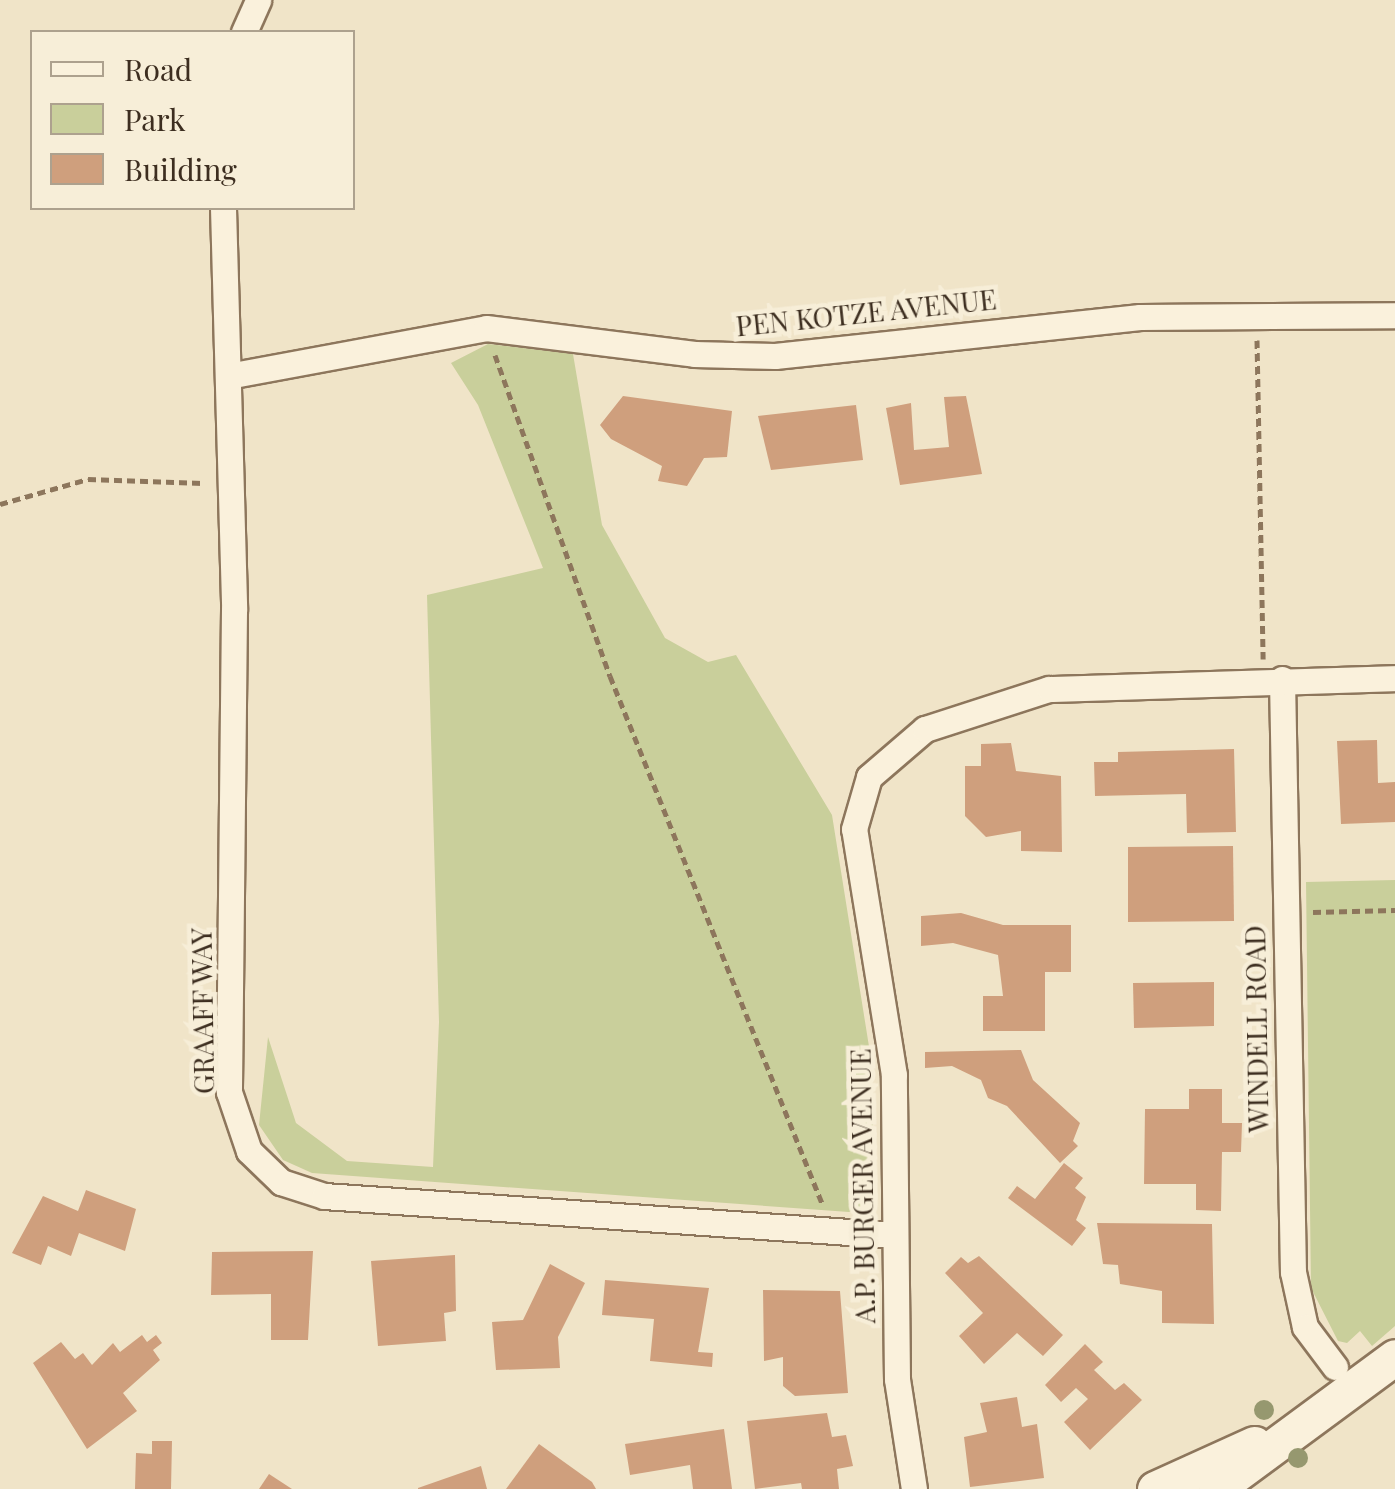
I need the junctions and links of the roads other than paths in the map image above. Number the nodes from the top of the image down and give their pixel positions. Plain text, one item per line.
1 (258, 0) edge
2 (245, 30) edge
3 (223, 210) edge
4 (1395, 315) edge
5 (228, 376) junction
6 (1395, 678) edge
7 (1273, 679) junction
8 (893, 1234) junction
9 (1395, 1356) edge
10 (1335, 1367) dead end
11 (1306, 1422) junction
12 (914, 1489) edge
13 (1154, 1489) edge
14 (1216, 1489) edge

1 - 2 street
3 - 5 street, GRAAFF WAY
4 - 5 street, PEN KOTZE AVENUE
5 - 8 street, GRAAFF WAY
6 - 7 street, A.P. BURGER AVENUE
7 - 8 street, A.P. BURGER AVENUE
7 - 10 street, WINDELL ROAD
8 - 12 street, A.P. BURGER AVENUE
9 - 11 street
11 - 13 street
11 - 14 street

